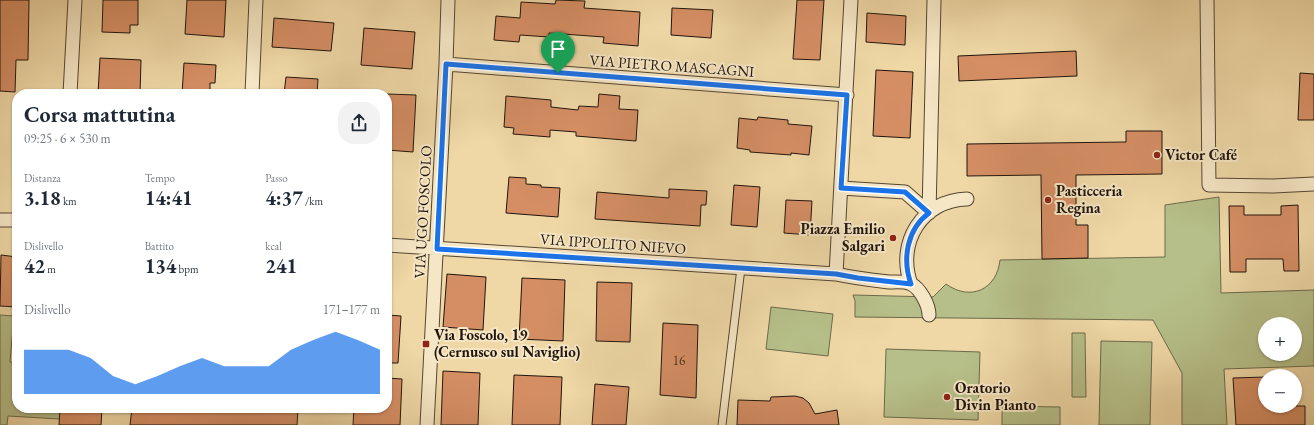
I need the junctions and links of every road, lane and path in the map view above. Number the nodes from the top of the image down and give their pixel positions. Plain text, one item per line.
1 (75, 0) edge
2 (256, 0) edge
3 (448, 0) edge
4 (851, 0) edge
5 (934, 0) edge
6 (1207, 0) edge
7 (446, 64) junction
8 (70, 89) edge
9 (252, 89) edge
10 (847, 95) junction
11 (1314, 184) edge
12 (841, 188) junction
13 (967, 199) dead end
14 (929, 213) junction
15 (0, 220) edge
16 (12, 220) edge
17 (392, 245) edge
18 (437, 249) junction
19 (741, 268) junction
20 (836, 274) junction
21 (911, 284) junction
22 (929, 315) dead end
23 (427, 425) edge
24 (722, 425) edge

1 - 8 street
2 - 9 street
3 - 7 street, VIA UGO FOSCOLO
4 - 10 street
5 - 14 street
6 - 11 street
7 - 10 street, VIA PIETRO MASCAGNI
7 - 18 street, VIA UGO FOSCOLO
10 - 12 street
12 - 14 street
12 - 20 street
13 - 14 street
14 - 21 street
15 - 16 street
17 - 18 street, VIA IPPOLITO NIEVO
18 - 19 street, VIA IPPOLITO NIEVO
18 - 23 street, VIA UGO FOSCOLO
19 - 20 street, VIA IPPOLITO NIEVO
19 - 24 lane
20 - 21 street
21 - 22 street

